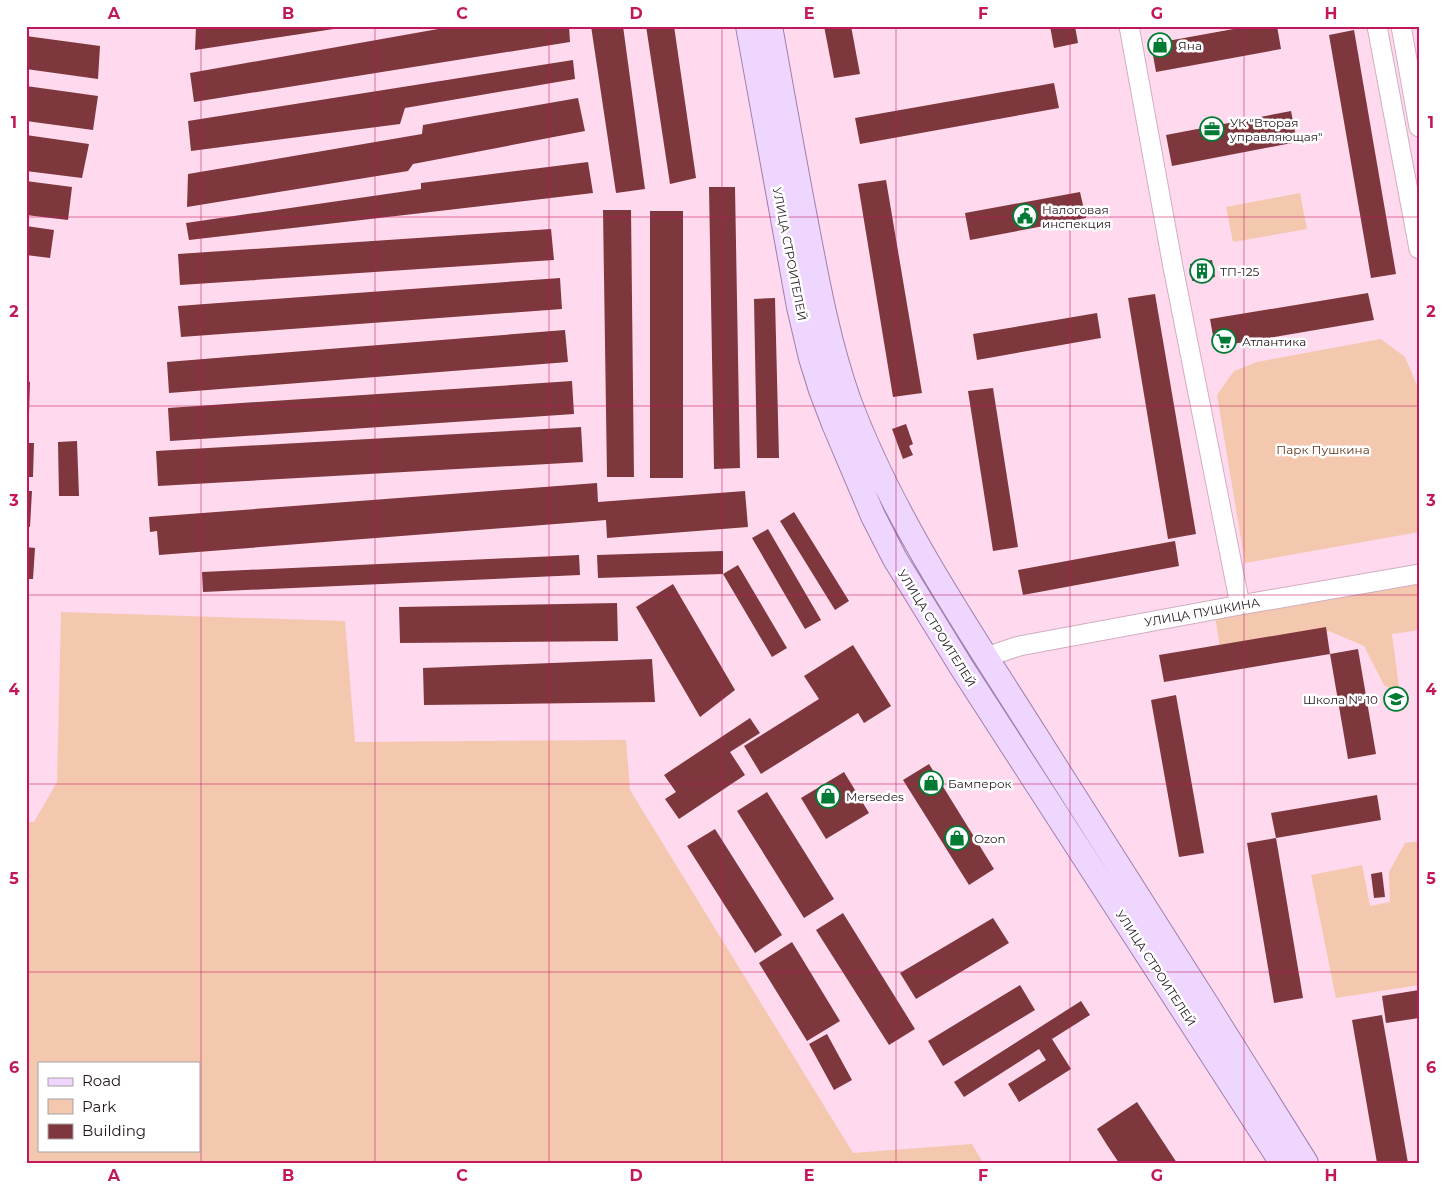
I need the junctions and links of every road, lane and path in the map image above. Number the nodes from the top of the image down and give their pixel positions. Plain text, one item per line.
1 (748, 26) edge
2 (770, 26) edge
3 (1129, 26) edge
4 (1377, 26) edge
5 (1401, 26) edge
6 (1419, 127) edge
7 (1419, 249) edge
8 (1419, 574) edge
9 (1240, 605) junction
10 (986, 657) junction
11 (962, 668) junction
12 (1282, 1163) edge
13 (1306, 1163) edge

1 - 11 main road, УЛИЦА СТРОИТЕЛЕЙ
2 - 10 main road, УЛИЦА СТРОИТЕЛЕЙ
3 - 9 street
4 - 7 street
5 - 6 street
8 - 9 street, УЛИЦА ПУШКИНА
9 - 10 street, УЛИЦА ПУШКИНА
10 - 11 main road
10 - 13 main road, УЛИЦА СТРОИТЕЛЕЙ
11 - 12 main road, УЛИЦА СТРОИТЕЛЕЙ

